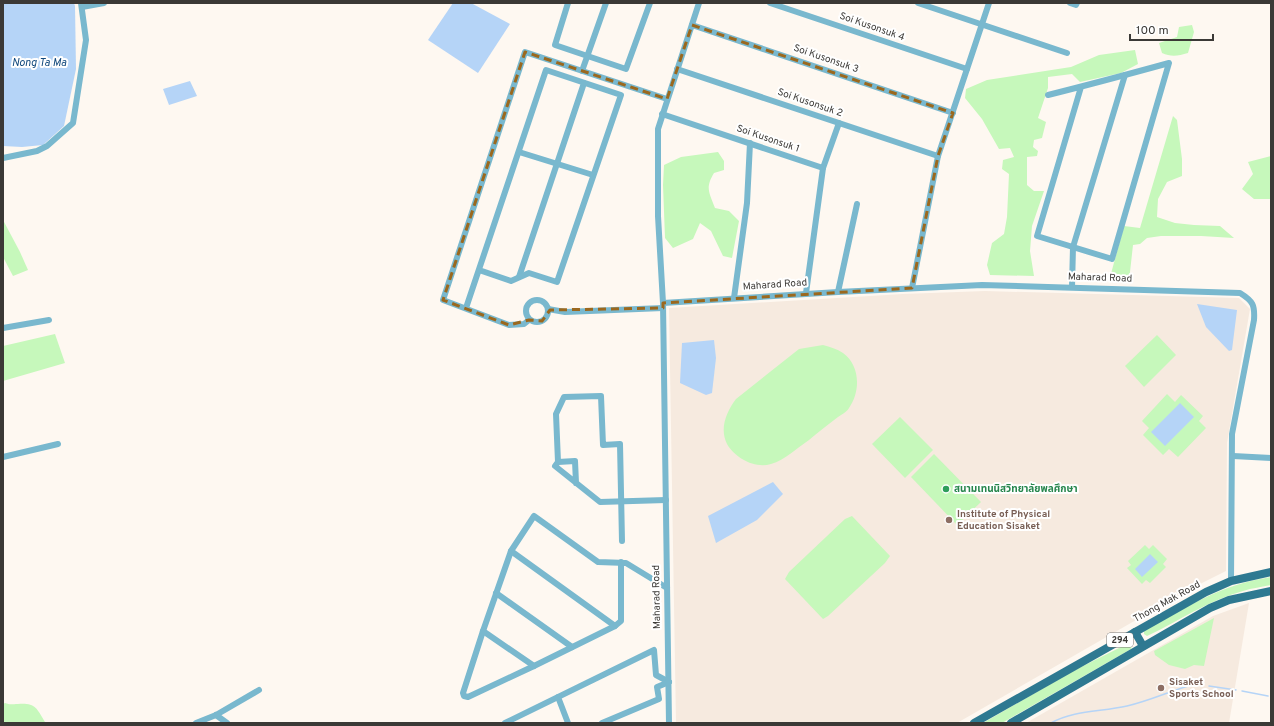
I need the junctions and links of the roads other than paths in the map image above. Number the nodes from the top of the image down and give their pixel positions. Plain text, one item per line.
1 (104, 3) edge
2 (568, 3) edge
3 (606, 3) edge
4 (650, 3) edge
5 (699, 3) edge
6 (770, 3) edge
7 (918, 3) edge
8 (989, 3) edge
9 (1070, 3) edge
10 (1077, 3) edge
11 (81, 5) edge
12 (982, 24) junction
13 (692, 25) junction
14 (1066, 53) dead end
15 (588, 56) junction
16 (677, 69) junction
17 (967, 69) junction
18 (582, 71) junction
19 (1125, 75) junction
20 (584, 82) junction
21 (1081, 87) junction
22 (1048, 95) dead end
23 (667, 98) junction
24 (953, 113) junction
25 (662, 114) junction
26 (839, 123) junction
27 (750, 143) junction
28 (519, 152) junction
29 (938, 156) junction
30 (3, 158) edge
31 (556, 164) junction
32 (823, 168) junction
33 (593, 175) junction
34 (857, 204) dead end
35 (1073, 247) junction
36 (479, 270) junction
37 (519, 277) junction
38 (1072, 287) junction
39 (912, 288) junction
40 (838, 292) junction
41 (806, 293) junction
42 (734, 298) junction
43 (663, 305) junction
44 (466, 308) junction
45 (548, 310) junction
46 (49, 320) dead end
47 (529, 320) junction
48 (3, 328) edge
49 (58, 444) dead end
50 (1233, 456) junction
51 (3, 457) edge
52 (1271, 458) edge
53 (558, 462) junction
54 (576, 483) junction
55 (666, 500) junction
56 (621, 501) junction
57 (622, 540) dead end
58 (511, 551) junction
59 (621, 562) junction
60 (1271, 572) edge
61 (1230, 581) junction
62 (667, 588) junction
63 (1271, 591) edge
64 (496, 593) junction
65 (615, 626) junction
66 (483, 631) junction
67 (1135, 632) junction
68 (1143, 646) junction
69 (572, 647) junction
70 (534, 666) junction
71 (669, 682) junction
72 (259, 690) dead end
73 (558, 697) junction
74 (216, 715) junction
75 (196, 723) edge
76 (227, 723) edge
77 (505, 723) edge
78 (568, 723) edge
79 (602, 723) edge
80 (670, 723) edge
81 (974, 723) edge
82 (1011, 723) edge

1 - 11 street
2 - 15 street
3 - 15 street
4 - 15 street
5 - 13 street, Maharad Road
6 - 17 street, Soi Kusonsuk 4
7 - 12 street
8 - 12 street
9 - 10 street
11 - 30 street
12 - 14 street
12 - 17 street
13 - 16 street, Maharad Road
13 - 24 street, Soi Kusonsuk 3
15 - 18 street
16 - 23 street, Maharad Road
16 - 26 street, Soi Kusonsuk 2
17 - 24 street
18 - 23 street
18 - 44 street
19 - 21 street
19 - 35 street
19 - 35 street
20 - 28 street
20 - 31 street
20 - 33 street
21 - 22 street
21 - 35 street
23 - 25 street, Maharad Road
24 - 29 street
25 - 27 street, Soi Kusonsuk 1
25 - 43 street, Maharad Road
26 - 29 street, Soi Kusonsuk 2
26 - 32 street
27 - 32 street, Soi Kusonsuk 1
27 - 42 street
28 - 31 street
28 - 36 street
29 - 39 street
31 - 33 street
31 - 37 street
32 - 41 street
33 - 37 street
34 - 40 street
35 - 38 street
36 - 37 street
36 - 44 street
38 - 39 street, Maharad Road
38 - 50 street, Maharad Road
39 - 40 street, Maharad Road
40 - 41 street, Maharad Road
41 - 42 street, Maharad Road
42 - 43 street, Maharad Road
43 - 45 street
43 - 55 street, Maharad Road
44 - 47 street
45 - 47 street
45 - 47 street
46 - 48 street
49 - 51 street
50 - 52 street
50 - 61 street, Maharad Road
53 - 54 street
53 - 54 street
53 - 56 street
54 - 56 street
55 - 56 street
55 - 62 street, Maharad Road
56 - 57 street
58 - 59 street
58 - 64 street
58 - 65 street
59 - 62 street
59 - 65 street
60 - 61 main road, Thong Mak Road / 294
61 - 67 main road, Thong Mak Road / 294
62 - 71 street, Maharad Road
63 - 68 main road, 294
64 - 66 street
64 - 69 street
65 - 69 street
66 - 70 street
66 - 70 street
67 - 68 main road
67 - 81 main road, Thong Mak Road / 294
68 - 82 main road, 294
69 - 70 street
71 - 73 street
71 - 79 street
71 - 80 street, Maharad Road
72 - 74 street
73 - 77 street
73 - 78 street
74 - 75 street
74 - 76 street

